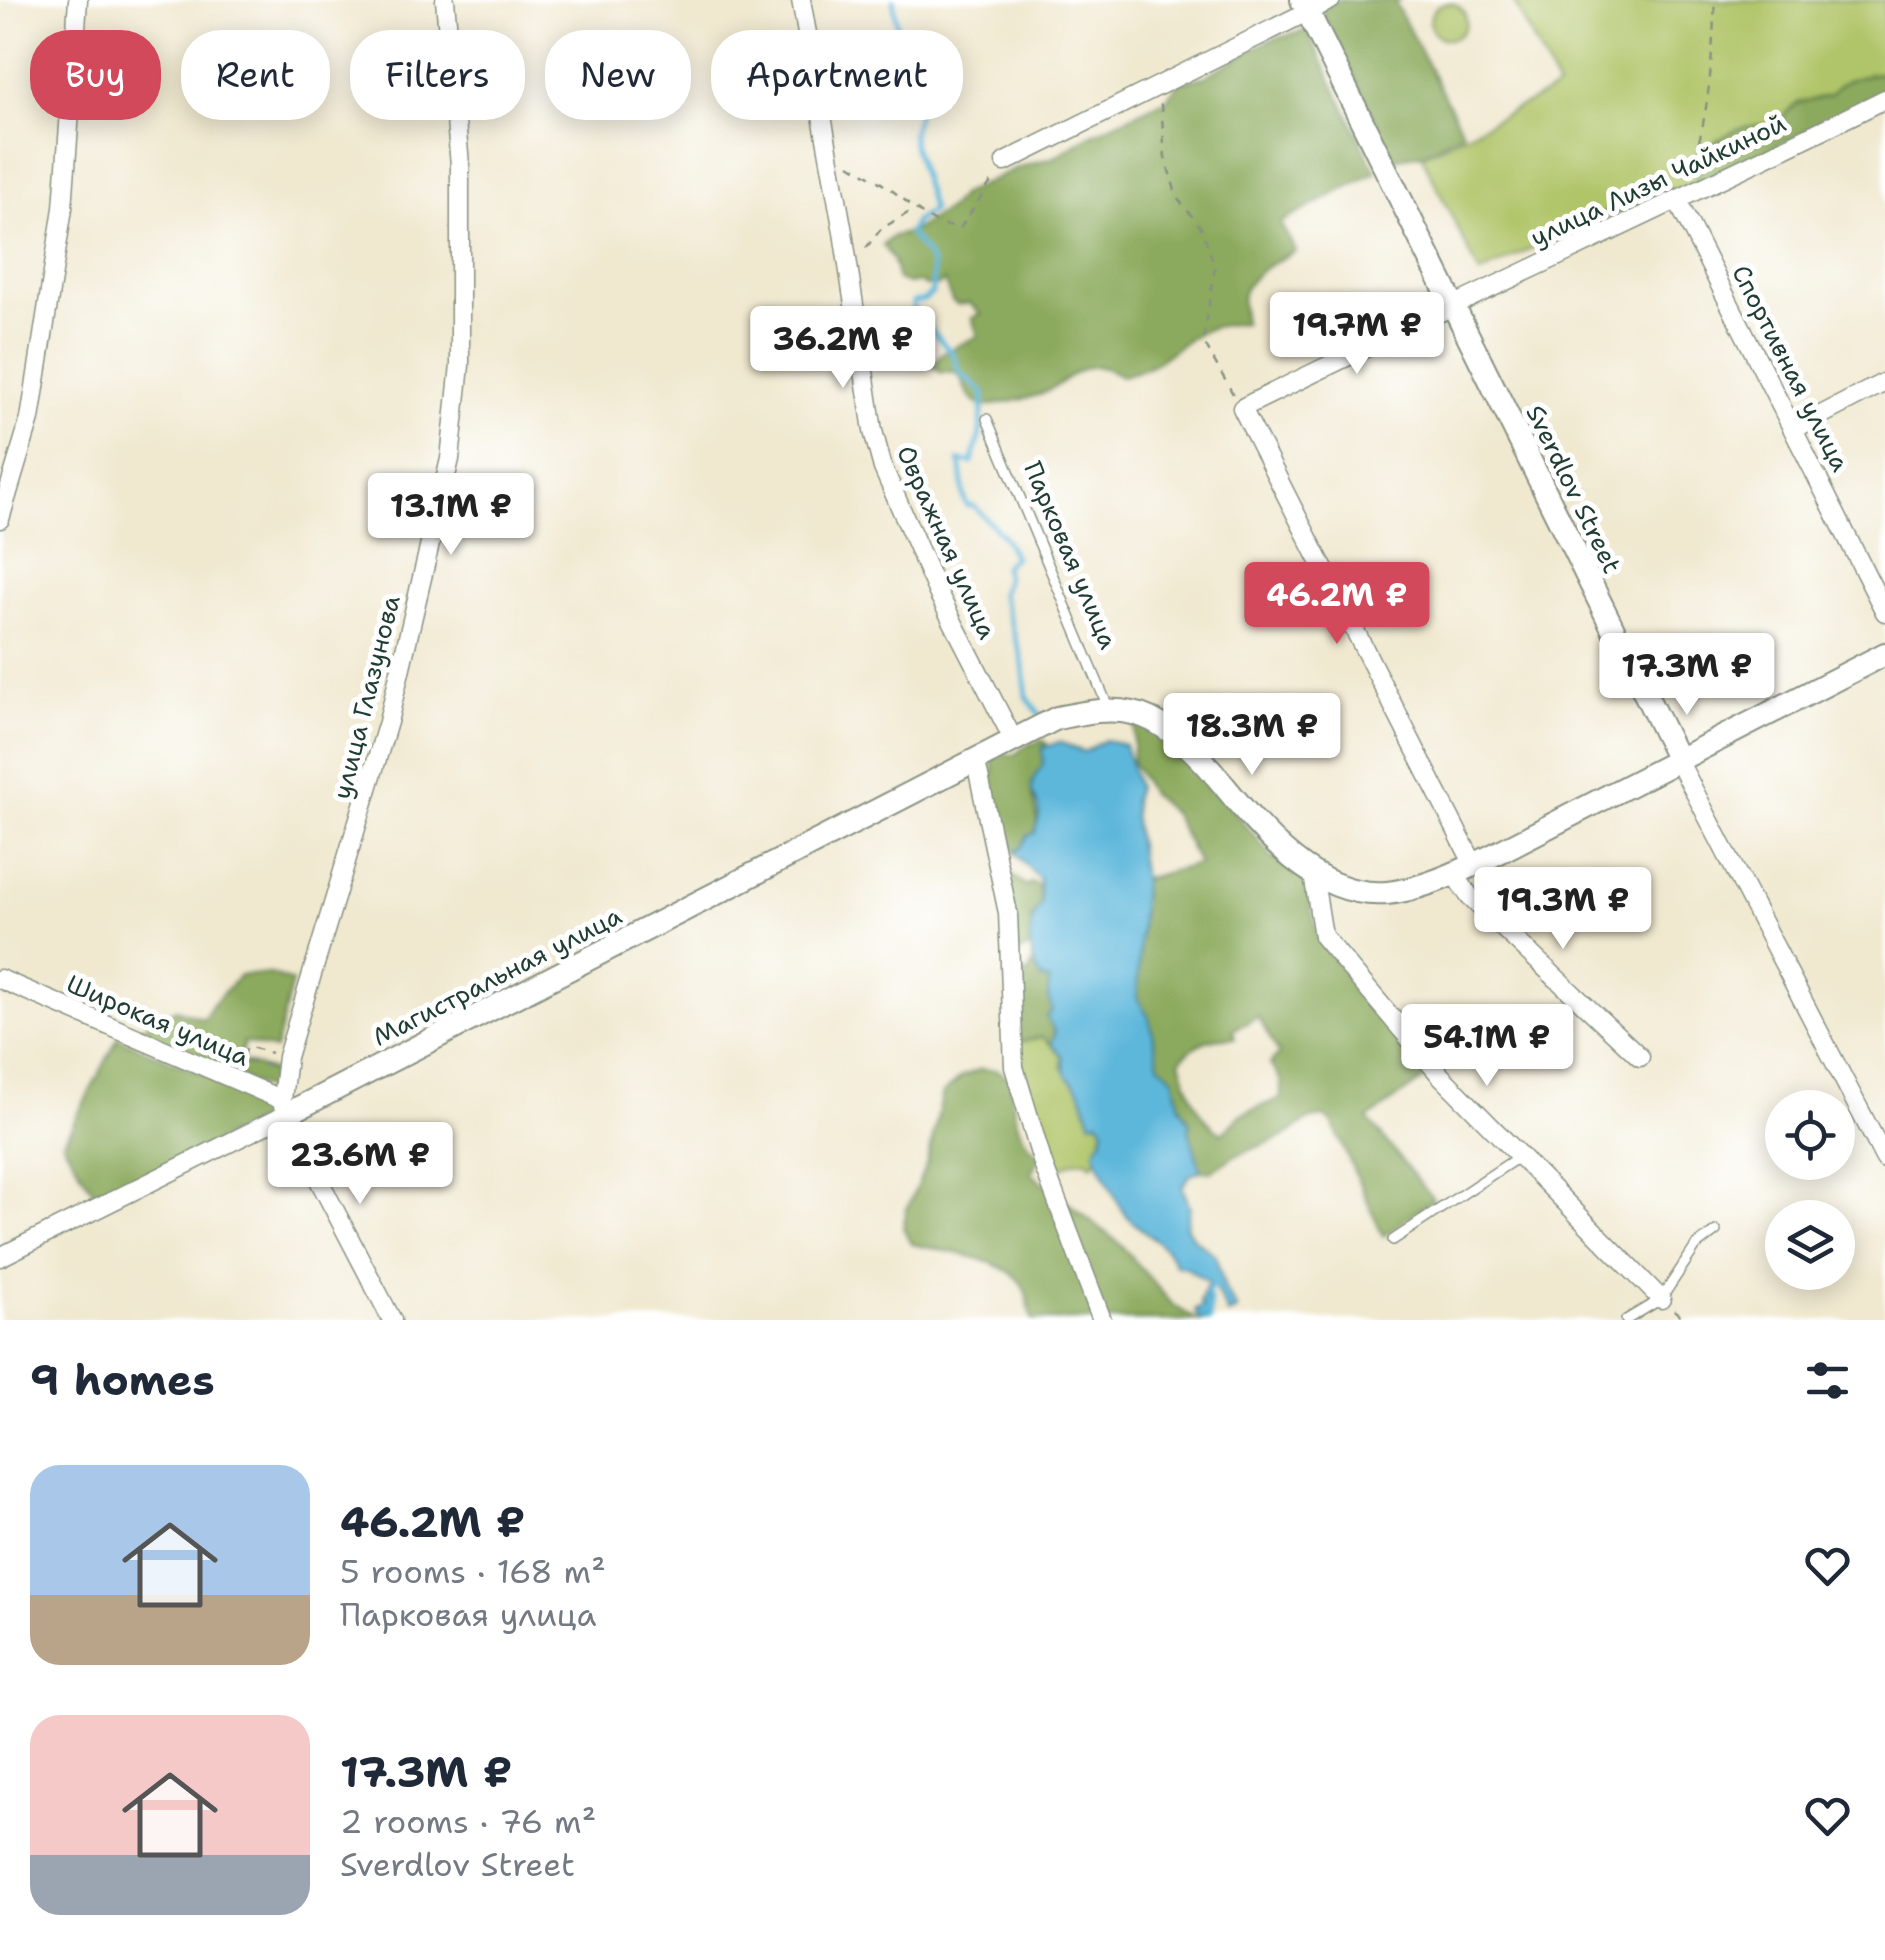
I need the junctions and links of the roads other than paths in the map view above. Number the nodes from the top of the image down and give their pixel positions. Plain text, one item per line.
1 (78, 0) edge
2 (445, 0) edge
3 (802, 0) edge
4 (1331, 0) edge
5 (1305, 6) edge
6 (1885, 99) edge
7 (1005, 162) road end
8 (1678, 202) junction
9 (1452, 304) junction
10 (1885, 382) edge
11 (987, 419) dead end
12 (1794, 429) junction
13 (0, 519) edge
14 (1885, 612) edge
15 (1885, 654) edge
16 (1109, 710) junction
17 (1015, 740) junction
18 (1678, 760) junction
19 (976, 762) junction
20 (1464, 870) junction
21 (1313, 874) junction
22 (0, 979) edge
23 (1640, 1057) dead end
24 (284, 1108) junction
25 (1520, 1156) junction
26 (1885, 1159) edge
27 (1716, 1232) dead end
28 (1393, 1240) dead end
29 (0, 1258) edge
30 (1661, 1299) junction
31 (392, 1320) edge
32 (1102, 1320) edge
33 (1626, 1320) edge

1 - 13 street
2 - 24 street, улица Глазунова
3 - 17 street, Овражная улица
4 - 5 street
5 - 7 street
5 - 9 street, Sverdlov Street
6 - 8 street, улица Лизы Чайкиной
8 - 9 street, улица Лизы Чайкиной
8 - 12 street, Спортивная улица
9 - 18 street, Sverdlov Street
9 - 20 street, улица Лизы Чайкиной
10 - 12 street
11 - 16 lane, Парковая улица
12 - 14 street, Спортивная улица
15 - 18 street
16 - 17 street, Магистральная улица
16 - 21 street
17 - 19 street, Магистральная улица
18 - 20 street
18 - 26 street, Sverdlov Street
19 - 24 street, Магистральная улица
19 - 32 street
20 - 21 street
20 - 23 street
21 - 25 street
22 - 24 street, Широкая улица
24 - 29 street, Магистральная улица
24 - 31 street
25 - 28 lane
25 - 30 street
27 - 30 lane
30 - 33 lane

